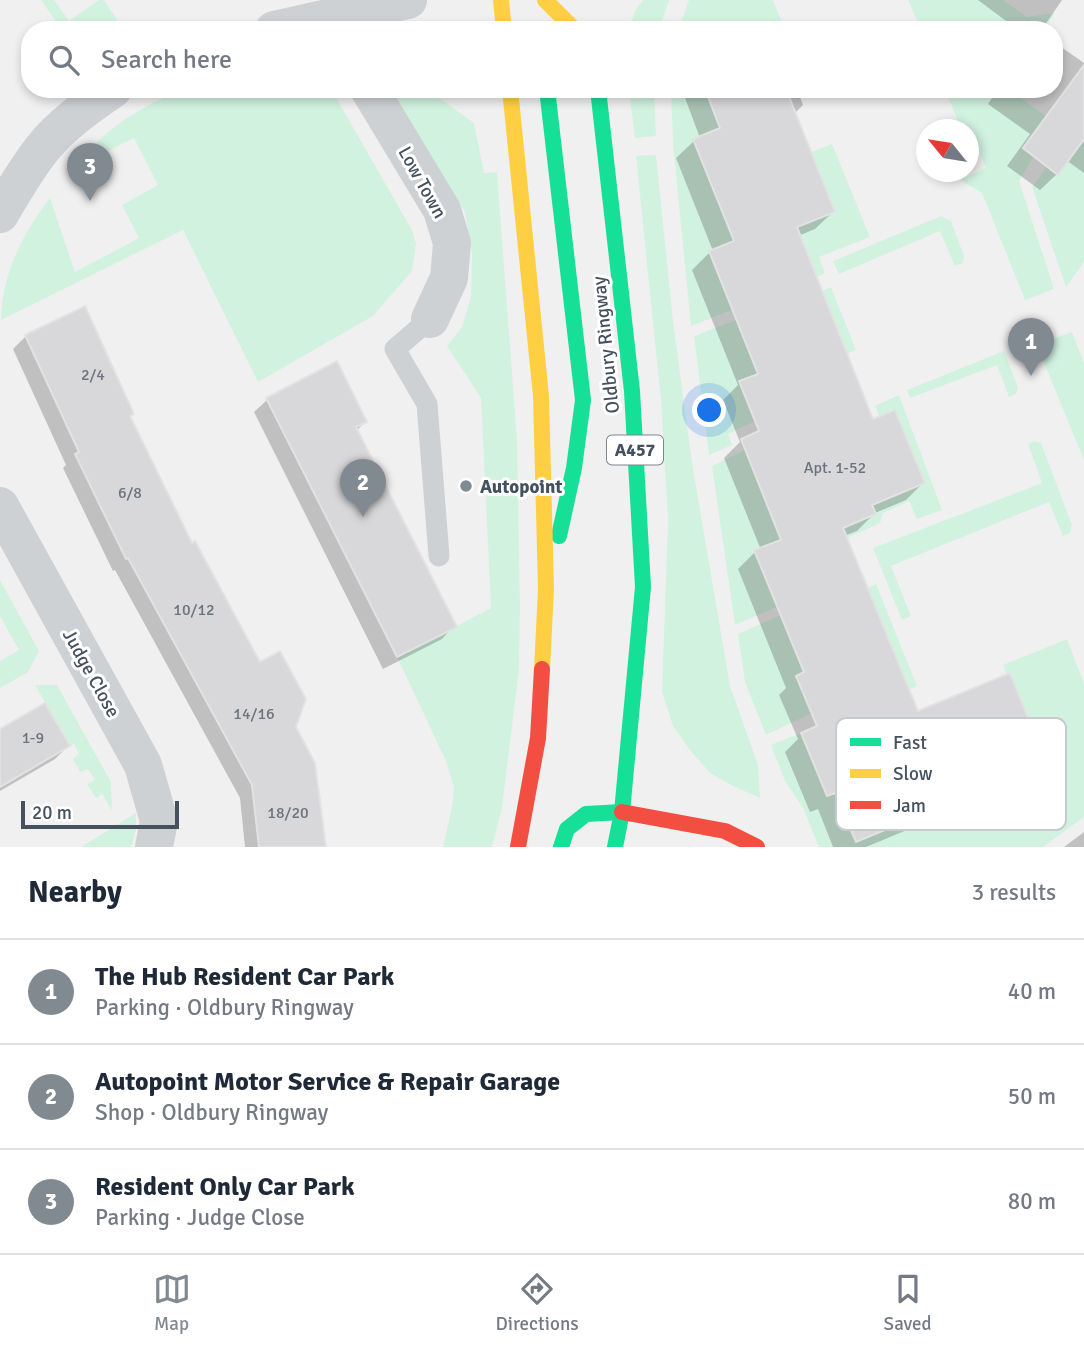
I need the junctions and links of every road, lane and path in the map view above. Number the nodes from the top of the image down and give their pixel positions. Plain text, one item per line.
1 (408, 0) edge
2 (501, 0) edge
3 (545, 0) edge
4 (562, 7) edge
5 (339, 21) edge
6 (503, 21) edge
7 (99, 98) edge
8 (374, 98) edge
9 (511, 98) edge
10 (548, 98) edge
11 (599, 98) edge
12 (0, 214) edge
13 (430, 319) joint
14 (0, 506) edge
15 (439, 556) dead end
16 (546, 585) junction
17 (622, 812) junction
18 (154, 847) edge
19 (518, 847) edge
20 (561, 847) edge
21 (615, 847) edge
22 (757, 847) edge

1 - 5 street
2 - 6 main road
3 - 4 main road
7 - 12 street
8 - 13 street, Low Town
9 - 16 main road
10 - 16 main road
11 - 17 main road, Oldbury Ringway / A457
13 - 15 lane
14 - 18 street, Judge Close
16 - 19 main road
17 - 20 main road
17 - 21 main road, Oldbury Ringway / A457
17 - 22 main road

